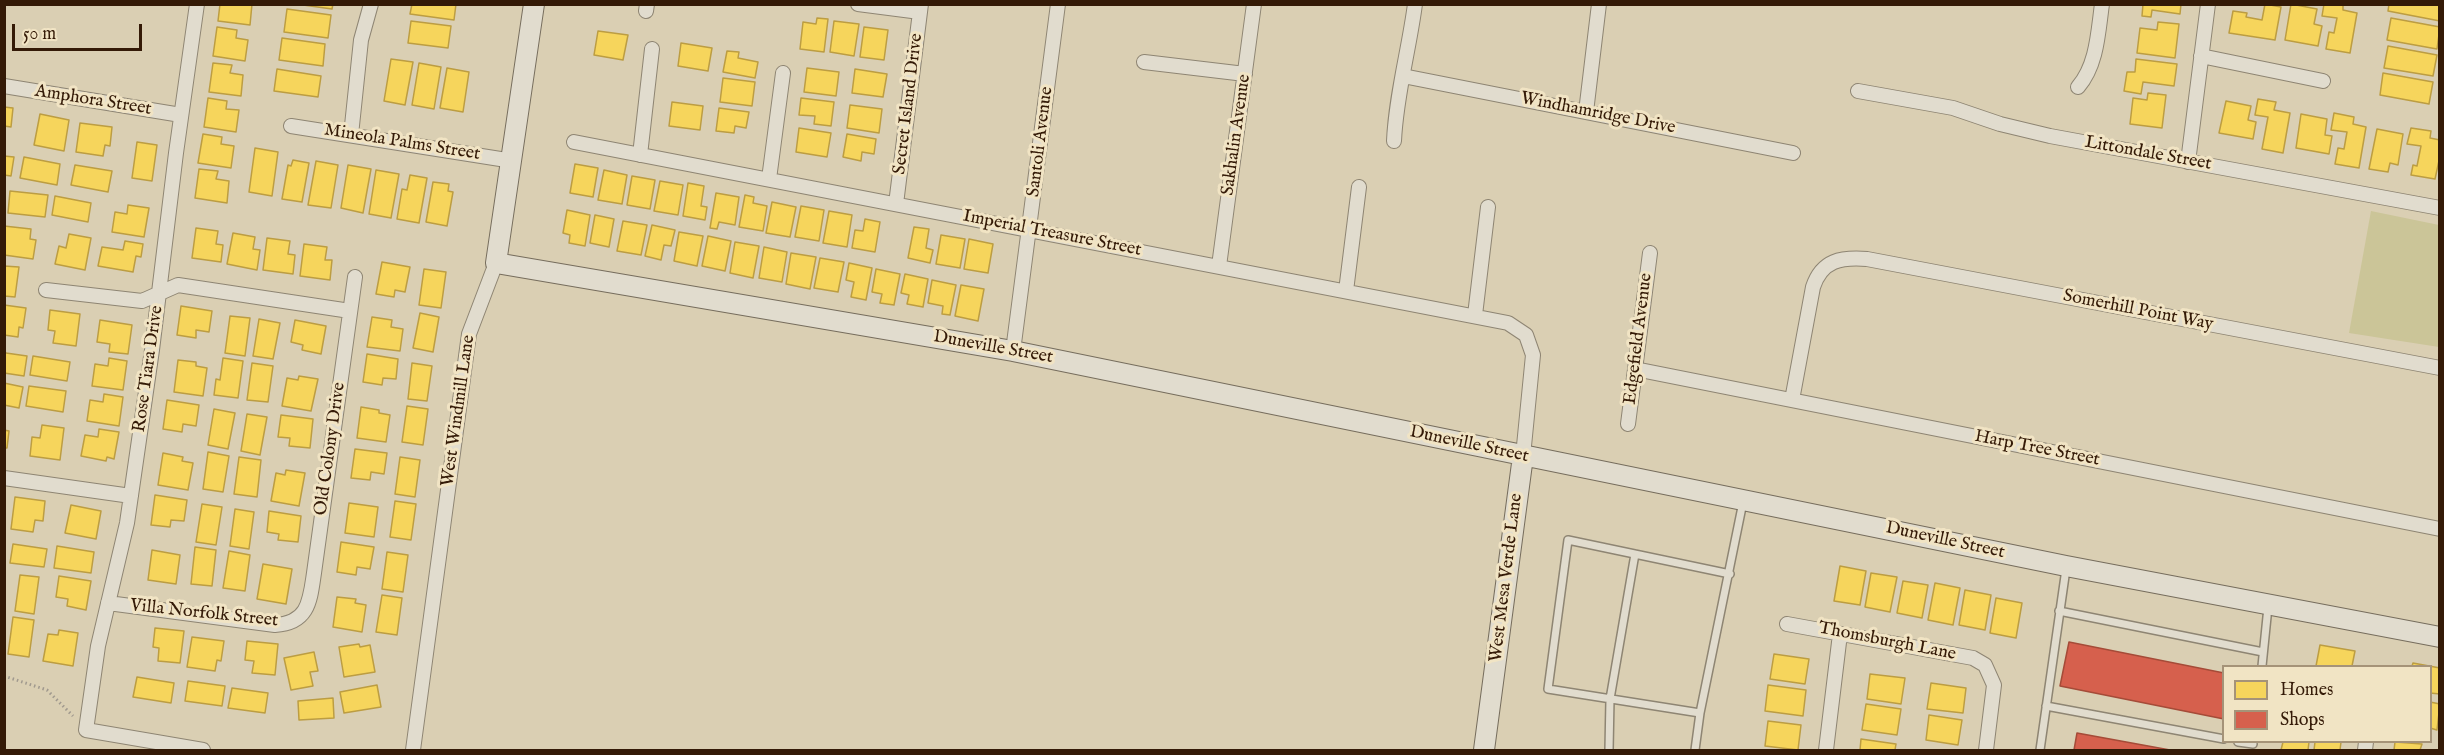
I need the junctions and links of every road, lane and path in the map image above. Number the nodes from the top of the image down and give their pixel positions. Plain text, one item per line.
1 (197, 4) edge
2 (371, 4) edge
3 (534, 4) edge
4 (858, 4) edge
5 (1058, 4) edge
6 (1254, 4) edge
7 (1415, 4) edge
8 (1599, 4) edge
9 (2102, 4) edge
10 (2208, 4) edge
11 (921, 8) edge
12 (652, 49) dead end
13 (2201, 56) junction
14 (1144, 62) dead end
15 (783, 73) dead end
16 (1245, 74) junction
17 (1403, 76) junction
18 (2324, 81) dead end
19 (4, 86) edge
20 (2078, 87) dead end
21 (1858, 91) dead end
22 (1586, 112) junction
23 (181, 115) junction
24 (291, 126) dead end
25 (351, 135) junction
26 (1394, 141) dead end
27 (574, 142) dead end
28 (1793, 153) dead end
29 (640, 155) junction
30 (513, 161) junction
31 (2188, 162) junction
32 (769, 179) junction
33 (1359, 187) dead end
34 (896, 204) junction
35 (1488, 207) dead end
36 (2439, 208) edge
37 (1030, 230) junction
38 (1650, 253) dead end
39 (496, 263) junction
40 (1219, 266) junction
41 (355, 277) dead end
42 (46, 290) dead end
43 (1346, 291) junction
44 (159, 293) junction
45 (350, 311) junction
46 (1475, 315) junction
47 (1526, 335) joint
48 (1013, 351) junction
49 (2439, 368) edge
50 (1635, 369) junction
51 (1792, 400) junction
52 (1628, 424) dead end
53 (1523, 456) junction
54 (4, 478) edge
55 (131, 496) junction
56 (1744, 500) junction
57 (2439, 529) edge
58 (1635, 554) junction
59 (2066, 566) junction
60 (1730, 574) junction
61 (108, 603) junction
62 (2268, 605) junction
63 (2059, 611) junction
64 (299, 618) joint
65 (1787, 624) dead end
66 (1840, 634) junction
67 (2439, 637) edge
68 (2263, 652) junction
69 (2262, 665) edge
70 (4, 676) edge
71 (1610, 699) junction
72 (2046, 706) junction
73 (1700, 713) junction
74 (86, 730) junction
75 (2222, 739) edge
76 (203, 750) edge
77 (413, 750) edge
78 (1484, 750) edge
79 (1610, 750) edge
80 (1695, 750) edge
81 (1826, 750) edge
82 (1986, 750) edge
83 (2040, 750) edge

1 - 23 street, Rose Tiara Drive
2 - 25 street
3 - 30 street, West Windmill Lane
4 - 11 street
5 - 37 street, Santoli Avenue
6 - 16 street, Sakhalin Avenue
7 - 17 street
8 - 22 street
9 - 20 street
10 - 13 street
11 - 34 street, Secret Island Drive
12 - 29 street
13 - 18 street
13 - 31 street
14 - 16 street
15 - 32 street
16 - 40 street, Sakhalin Avenue
17 - 22 street, Windhamridge Drive
17 - 26 street
19 - 23 street, Amphora Street
21 - 31 street, Littondale Street
22 - 28 street, Windhamridge Drive
23 - 44 street, Rose Tiara Drive
24 - 25 street, Mineola Palms Street
25 - 30 street, Mineola Palms Street
27 - 29 street, Imperial Treasure Street
29 - 32 street, Imperial Treasure Street
30 - 39 street, West Windmill Lane
31 - 36 street, Littondale Street
32 - 34 street, Imperial Treasure Street
33 - 43 street
34 - 37 street, Imperial Treasure Street
35 - 46 street
37 - 40 street, Imperial Treasure Street
37 - 48 street, Santoli Avenue
38 - 50 street, Edgefield Avenue
39 - 48 street, Duneville Street
39 - 77 street, West Windmill Lane
40 - 43 street, Imperial Treasure Street
41 - 45 street, Old Colony Drive
42 - 44 street
43 - 46 street, Imperial Treasure Street
44 - 45 street
44 - 55 street, Rose Tiara Drive
45 - 64 street, Old Colony Drive
46 - 47 street, Imperial Treasure Street
47 - 53 street, West Mesa Verde Lane
48 - 53 street, Duneville Street
49 - 51 street, Somerhill Point Way
50 - 51 street, Harp Tree Street
50 - 52 street, Edgefield Avenue
51 - 57 street, Harp Tree Street
53 - 56 street, Duneville Street
53 - 78 street, West Mesa Verde Lane
54 - 55 street
55 - 61 street, Rose Tiara Drive
56 - 59 street, Duneville Street
56 - 60 lane
58 - 60 lane
58 - 71 lane
58 - 71 lane
59 - 62 street, Duneville Street
59 - 63 lane
60 - 73 lane
61 - 64 street, Villa Norfolk Street
61 - 74 street, Rose Tiara Drive
62 - 67 street, Duneville Street
62 - 68 lane
63 - 68 lane
63 - 72 lane
65 - 66 street, Thomsburgh Lane
66 - 81 street
66 - 82 street, Thomsburgh Lane
68 - 69 lane
70 - 74 path
71 - 73 lane
71 - 79 lane
72 - 75 lane
72 - 83 lane
73 - 80 lane
74 - 76 street

